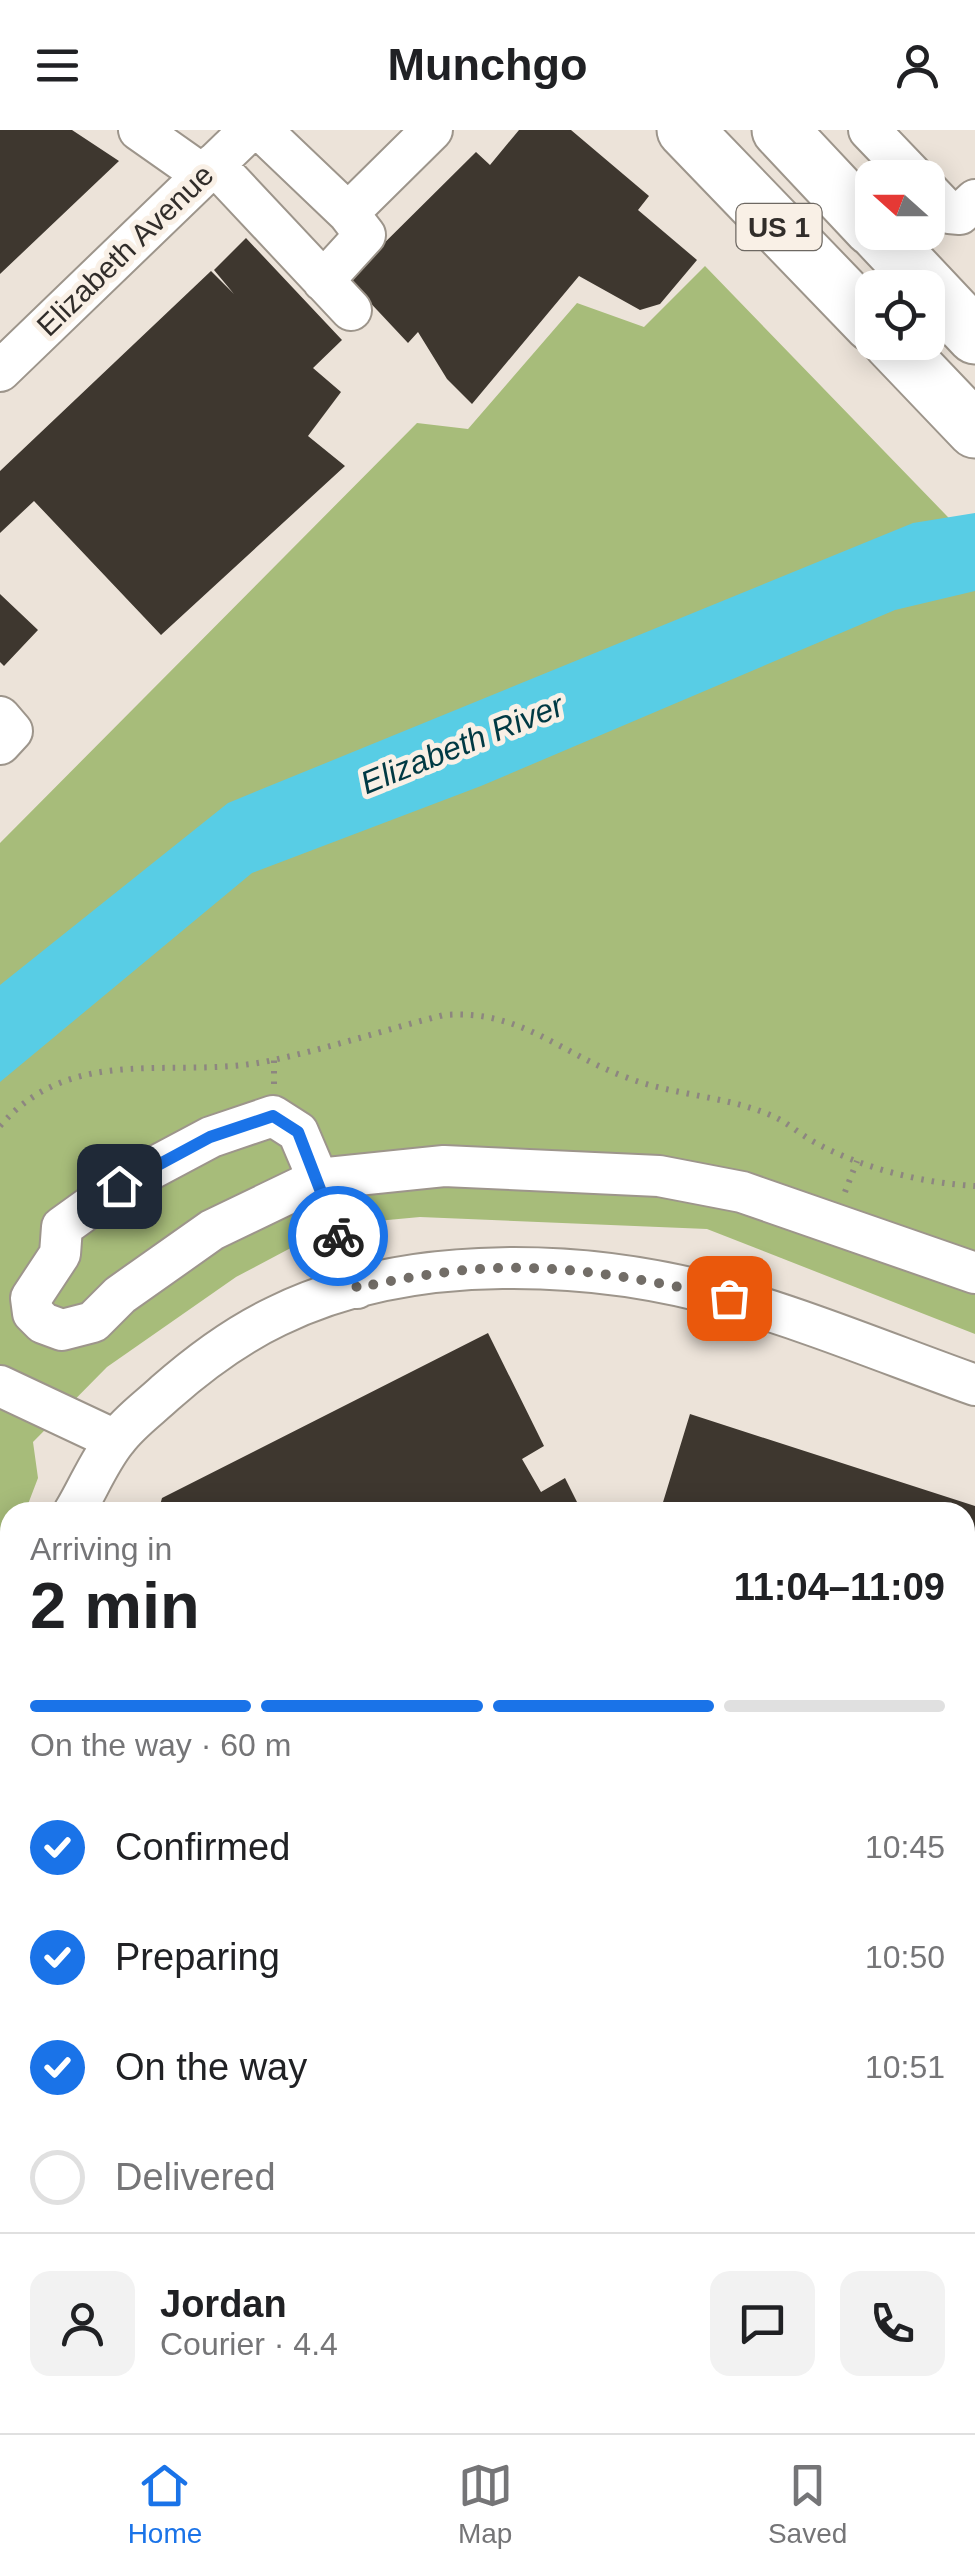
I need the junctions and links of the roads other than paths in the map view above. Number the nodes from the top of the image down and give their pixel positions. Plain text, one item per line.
1 (139, 130) edge
2 (250, 130) edge
3 (262, 130) edge
4 (432, 130) edge
5 (686, 130) edge
6 (780, 130) edge
7 (869, 130) edge
8 (898, 160) edge
9 (208, 170) junction
10 (975, 200) edge
11 (855, 209) edge
12 (945, 209) edge
13 (348, 212) junction
14 (894, 250) edge
15 (323, 281) junction
16 (855, 306) edge
17 (351, 310) dead end
18 (975, 336) edge
19 (907, 360) edge
20 (0, 371) edge
21 (975, 430) edge
22 (0, 717) edge
23 (0, 744) edge
24 (318, 1180) junction
25 (975, 1274) edge
26 (357, 1288) junction
27 (975, 1385) edge
28 (0, 1386) edge
29 (116, 1440) junction
30 (80, 1502) edge

1 - 9 street
2 - 9 street, Elizabeth Avenue
3 - 13 street
4 - 13 street
5 - 16 highway, US 1
6 - 11 highway, US 1
7 - 8 street
9 - 15 street
9 - 20 street, Elizabeth Avenue
10 - 12 street
13 - 15 street
14 - 18 highway, US 1
15 - 17 street
19 - 21 highway
22 - 23 street
24 - 24 street
24 - 25 street
24 - 26 street
26 - 27 street
26 - 29 street
28 - 29 street
29 - 30 street

